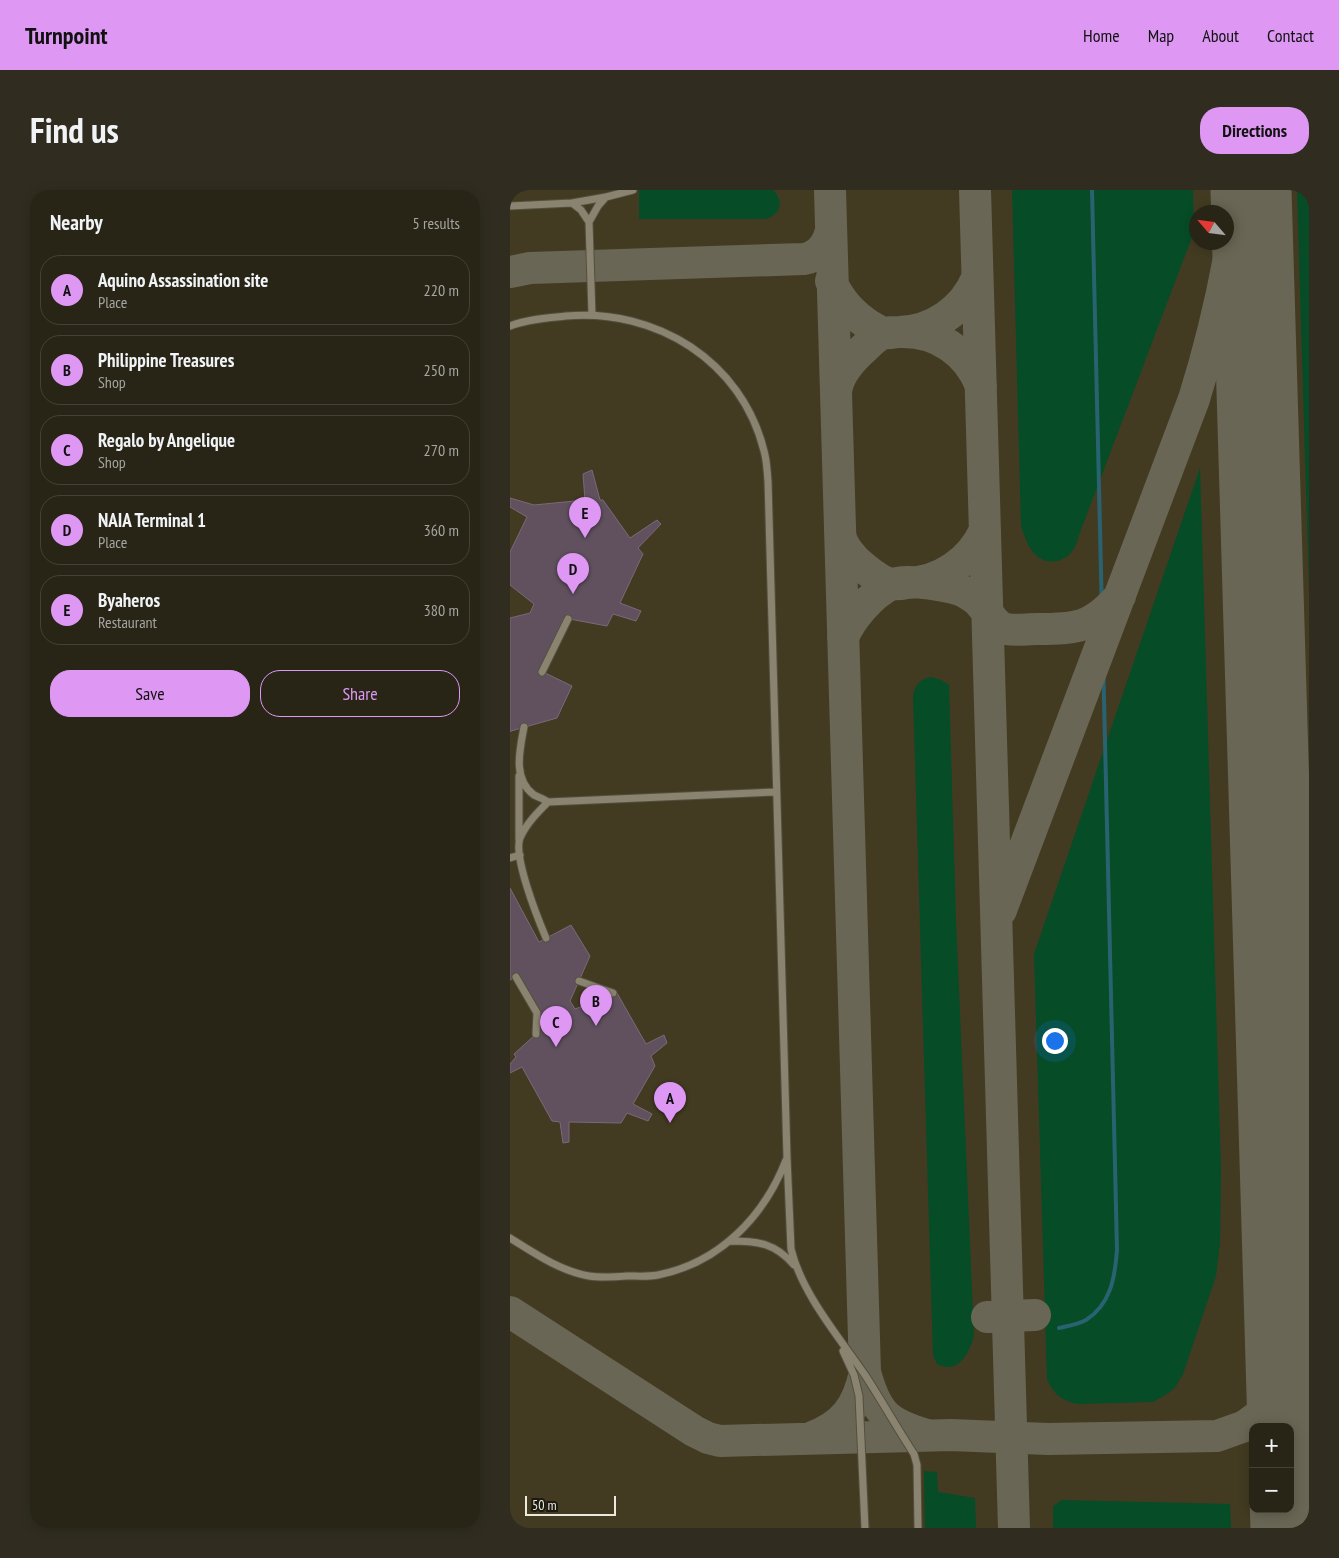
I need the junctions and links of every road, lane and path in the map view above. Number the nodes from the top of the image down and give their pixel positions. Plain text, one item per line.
1 (630, 190) edge
2 (606, 197) junction
3 (572, 203) junction
4 (510, 206) edge
5 (589, 222) junction
6 (592, 315) junction
7 (510, 326) edge
8 (568, 619) dead end
9 (542, 672) dead end
10 (524, 727) dead end
11 (519, 773) junction
12 (776, 792) junction
13 (548, 802) junction
14 (520, 839) junction
15 (520, 855) junction
16 (510, 858) edge
17 (546, 938) dead end
18 (516, 977) dead end
19 (579, 981) dead end
20 (613, 993) dead end
21 (536, 1034) dead end
22 (787, 1157) junction
23 (510, 1238) edge
24 (730, 1241) junction
25 (798, 1269) junction
26 (838, 1338) junction
27 (865, 1528) edge
28 (918, 1528) edge

1 - 2 lane
2 - 3 lane
2 - 5 lane
3 - 4 lane
3 - 5 lane
5 - 6 lane
6 - 7 lane
6 - 12 lane
8 - 9 lane
10 - 11 lane
11 - 13 lane
11 - 14 lane
12 - 13 lane
12 - 22 lane
13 - 14 lane
14 - 15 lane
15 - 16 lane
15 - 17 lane
18 - 21 lane
19 - 20 lane
22 - 24 lane
22 - 25 lane
23 - 24 lane
24 - 25 lane
25 - 26 lane
26 - 27 lane
26 - 28 lane

